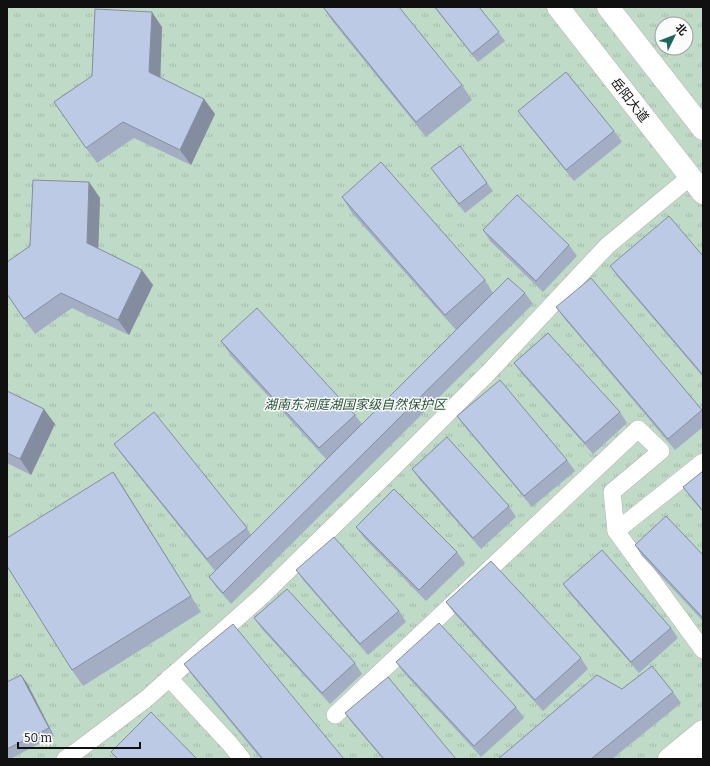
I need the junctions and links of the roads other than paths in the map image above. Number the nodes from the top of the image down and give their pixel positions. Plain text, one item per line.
1 (558, 7) edge
2 (608, 7) edge
3 (703, 129) edge
4 (697, 185) edge
5 (703, 462) edge
6 (616, 531) junction
7 (703, 650) edge
8 (169, 678) junction
9 (335, 715) dead end
10 (703, 731) edge
11 (703, 754) edge
12 (65, 759) edge
13 (242, 759) edge
14 (669, 759) edge
15 (696, 759) edge

1 - 4 main road, 岳阳大道
2 - 3 main road
4 - 8 street
5 - 6 street
6 - 7 street
6 - 9 street
8 - 12 street
8 - 13 street
10 - 14 main road
11 - 15 main road

